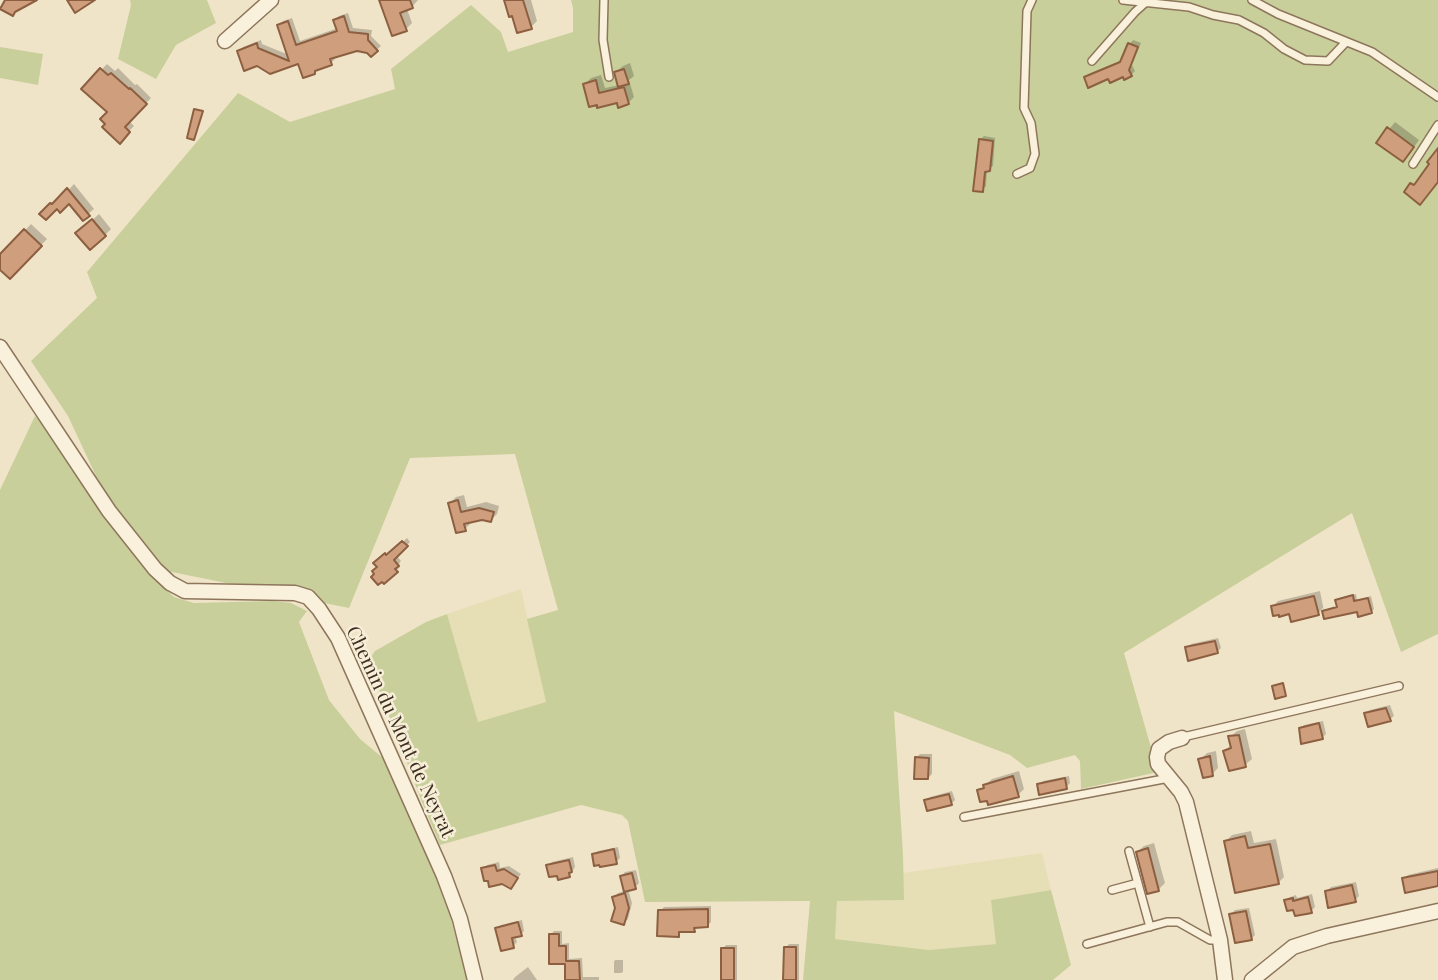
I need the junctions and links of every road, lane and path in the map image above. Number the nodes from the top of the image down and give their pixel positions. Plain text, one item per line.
1 (271, 0) edge
2 (604, 0) edge
3 (1032, 0) edge
4 (1123, 0) edge
5 (1252, 0) edge
6 (1145, 2) junction
7 (225, 41) dead end
8 (1346, 42) junction
9 (1092, 61) dead end
10 (609, 77) dead end
11 (1438, 97) edge
12 (1438, 125) edge
13 (1413, 164) dead end
14 (1017, 174) dead end
15 (0, 347) edge
16 (1399, 686) dead end
17 (1182, 738) joint
18 (1169, 778) junction
19 (964, 817) dead end
20 (1129, 851) dead end
21 (1138, 883) junction
22 (1112, 890) dead end
23 (1438, 911) edge
24 (1150, 927) junction
25 (1220, 940) junction
26 (1087, 944) dead end
27 (475, 980) edge
28 (1225, 980) edge
29 (1252, 980) edge

1 - 7 street
2 - 10 lane
3 - 14 lane
4 - 6 lane
5 - 8 lane
6 - 8 lane
6 - 9 lane
8 - 11 lane
12 - 13 lane
15 - 27 street, Chemin du Mont de Neyrat
16 - 17 lane
17 - 18 street
18 - 19 lane
18 - 25 street
20 - 21 lane
21 - 22 lane
21 - 24 lane
23 - 29 street
24 - 25 lane
24 - 26 lane
25 - 28 street

